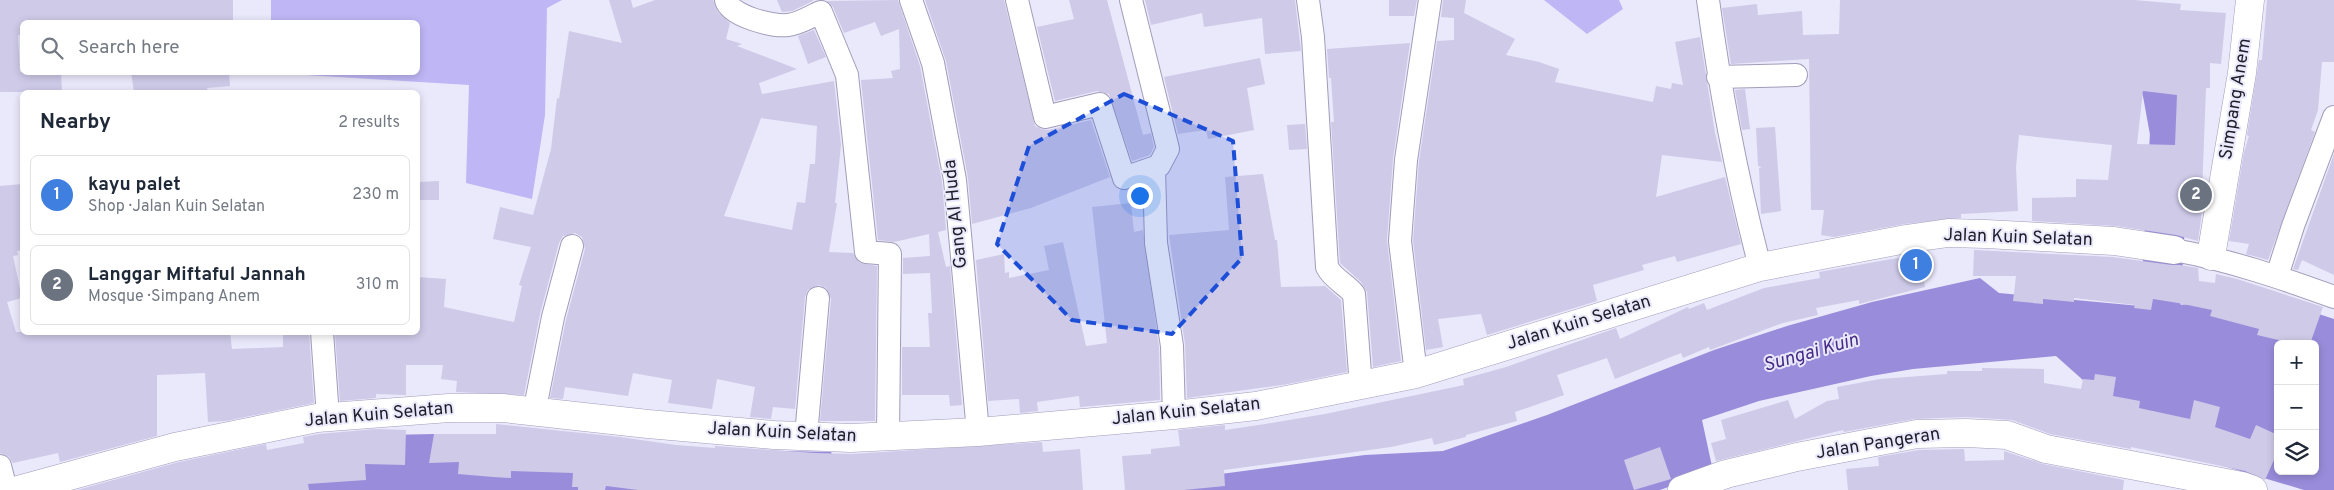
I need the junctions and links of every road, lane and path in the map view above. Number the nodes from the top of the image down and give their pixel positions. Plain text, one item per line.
1 (726, 0) edge
2 (911, 0) edge
3 (1018, 0) edge
4 (1131, 0) edge
5 (1308, 0) edge
6 (1430, 0) edge
7 (1708, 0) edge
8 (2250, 0) edge
9 (818, 6) edge
10 (1796, 74) dead end
11 (1718, 77) junction
12 (2334, 117) edge
13 (1154, 168) junction
14 (572, 246) dead end
15 (2174, 250) joint
16 (2211, 256) junction
17 (1760, 267) junction
18 (2278, 276) junction
19 (2334, 297) edge
20 (818, 298) dead end
21 (322, 335) edge
22 (1416, 374) junction
23 (1361, 387) junction
24 (534, 413) junction
25 (1174, 415) junction
26 (328, 417) junction
27 (978, 432) junction
28 (806, 436) junction
29 (888, 437) junction
30 (0, 466) edge
31 (6, 490) edge
32 (18, 490) edge
33 (1682, 490) edge
34 (2253, 490) edge

1 - 9 street
2 - 27 street, Gang Al Huda
3 - 13 street
4 - 13 street
5 - 23 street
6 - 22 street
7 - 11 street
8 - 16 street, Simpang Anem
9 - 29 street
10 - 11 street
11 - 17 street
12 - 18 street
13 - 25 street
14 - 24 street
15 - 16 street, Jalan Kuin Selatan
15 - 17 street, Jalan Kuin Selatan
16 - 18 street, Jalan Kuin Selatan
17 - 22 street, Jalan Kuin Selatan
18 - 19 street, Jalan Kuin Selatan
20 - 28 street
21 - 26 street
22 - 23 street, Jalan Kuin Selatan
23 - 25 street, Jalan Kuin Selatan
24 - 26 street, Jalan Kuin Selatan
24 - 28 street, Jalan Kuin Selatan
25 - 27 street, Jalan Kuin Selatan
26 - 32 street, Jalan Kuin Selatan
27 - 29 street, Jalan Kuin Selatan
28 - 29 street, Jalan Kuin Selatan
30 - 31 street
33 - 34 street, Jalan Pangeran

